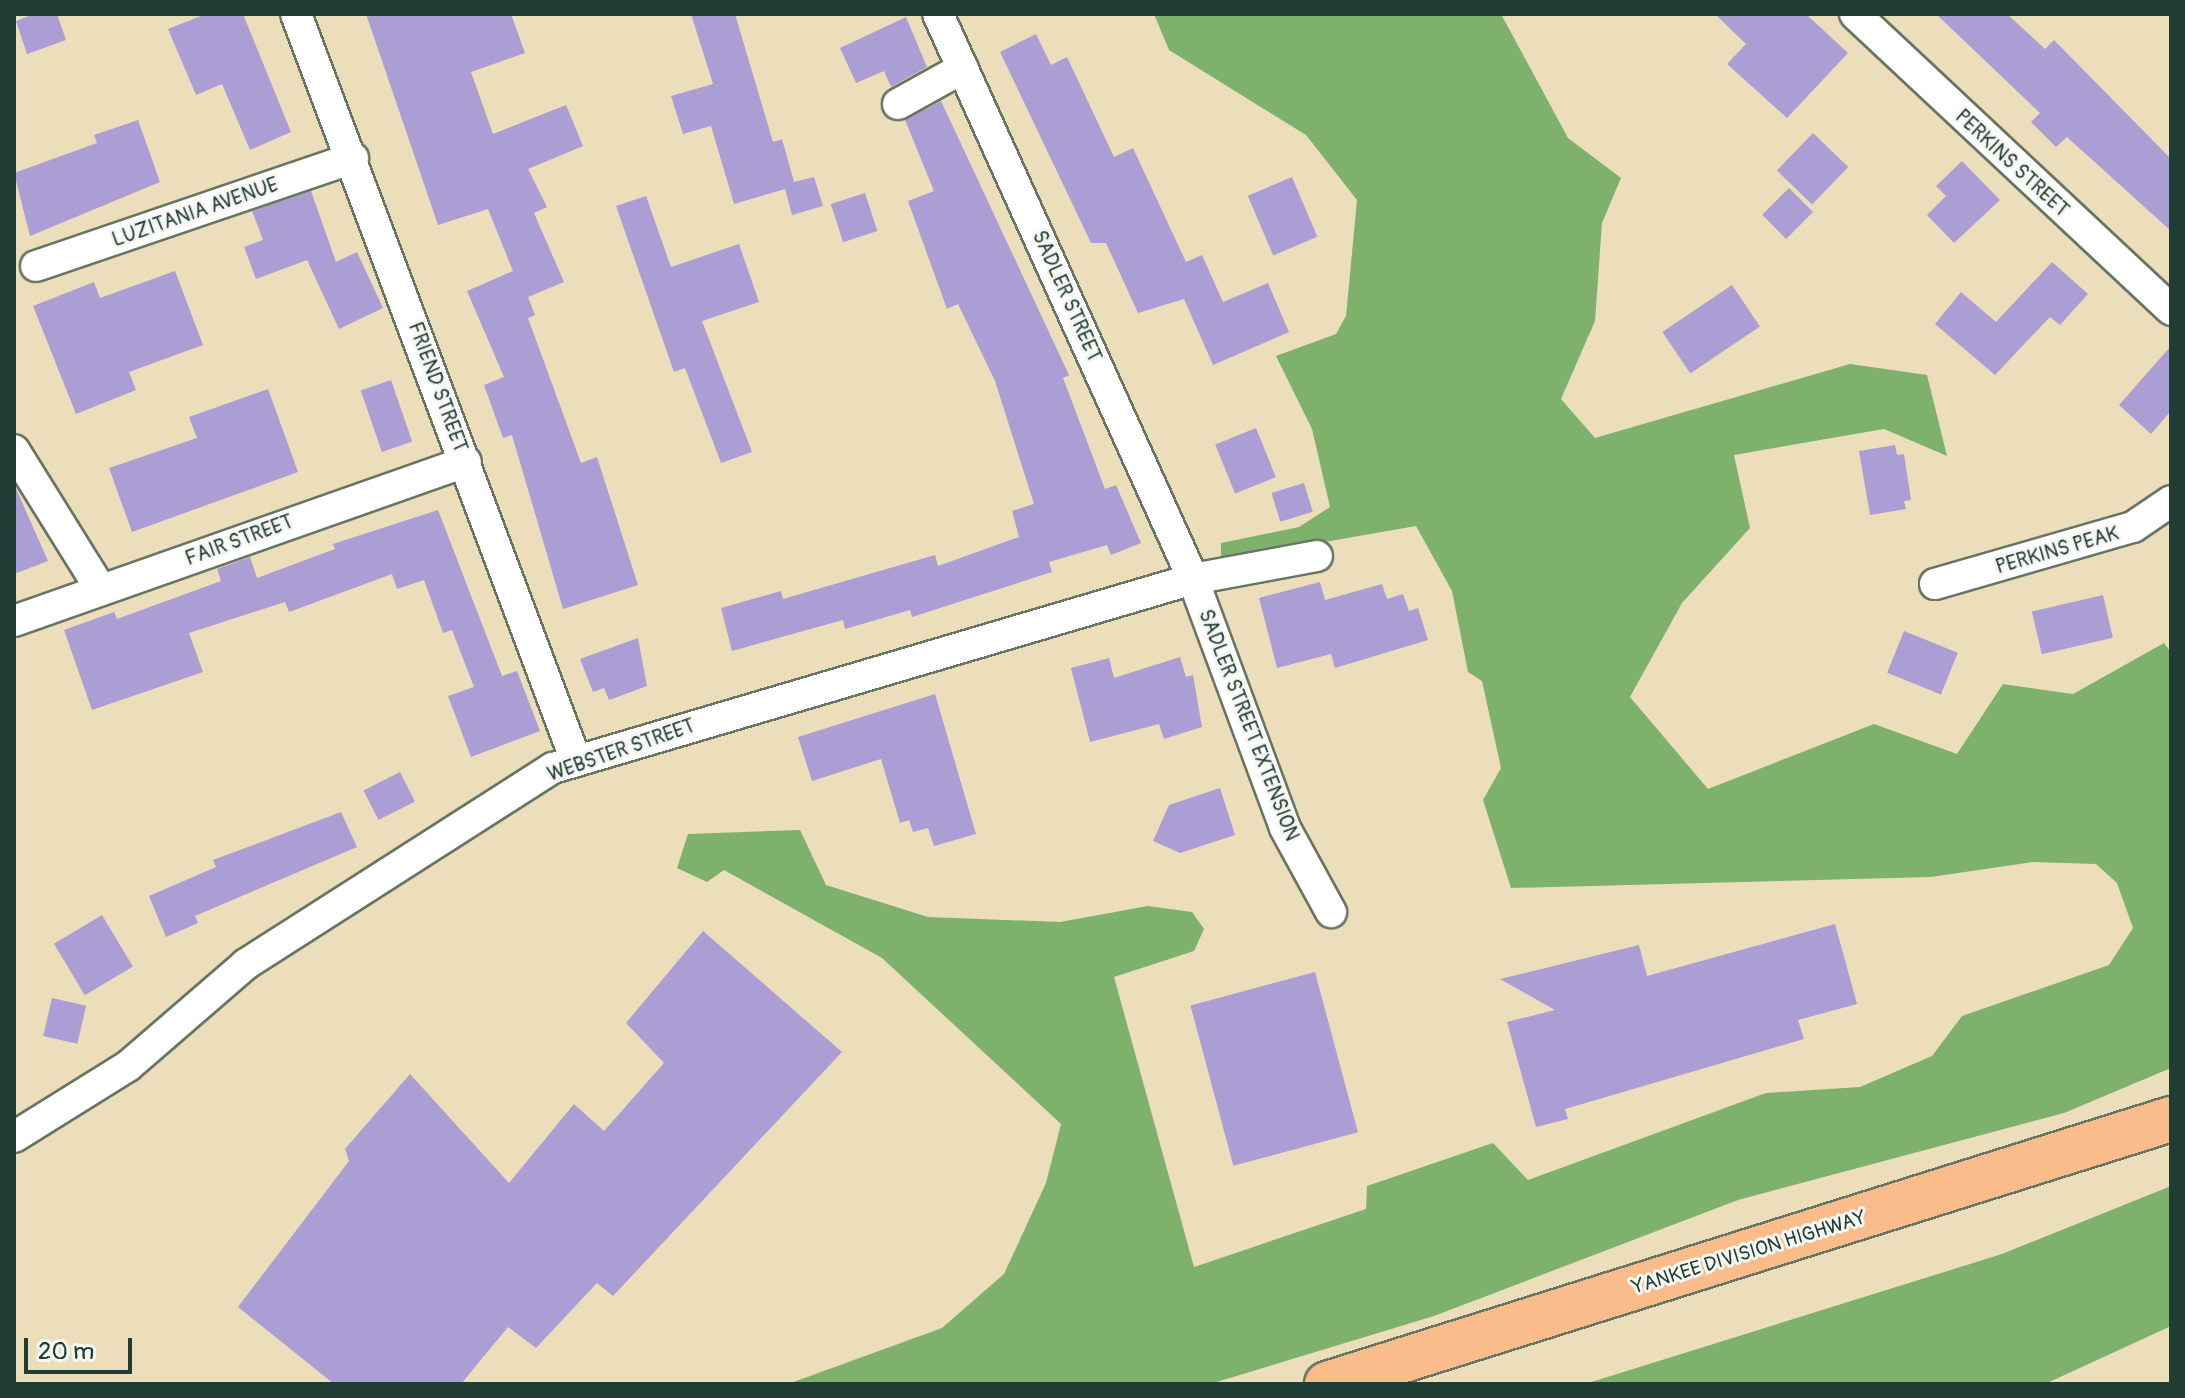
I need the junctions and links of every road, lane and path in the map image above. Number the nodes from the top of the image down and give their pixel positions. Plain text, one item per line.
1 (296, 14) edge
2 (938, 14) edge
3 (1855, 14) edge
4 (963, 68) junction
5 (898, 104) dead end
6 (353, 158) junction
7 (36, 266) dead end
8 (2171, 310) edge
9 (14, 450) edge
10 (466, 462) junction
11 (2171, 501) edge
12 (1317, 556) dead end
13 (1193, 579) junction
14 (1935, 584) dead end
15 (101, 590) junction
16 (14, 621) edge
17 (576, 761) junction
18 (1331, 912) dead end
19 (2171, 1119) edge
20 (14, 1137) edge
21 (1327, 1384) edge

1 - 6 street, FRIEND STREET
2 - 4 street, SADLER STREET
3 - 8 street, PERKINS STREET
4 - 5 street
4 - 13 street, SADLER STREET
6 - 7 street, LUZITANIA AVENUE
6 - 10 street, FRIEND STREET
9 - 15 street
10 - 15 street, FAIR STREET
10 - 17 street, FRIEND STREET
11 - 14 street, PERKINS PEAK
12 - 13 street, WEBSTER STREET
13 - 17 street, WEBSTER STREET
13 - 18 street, SADLER STREET EXTENSION
15 - 16 street, FAIR STREET
17 - 20 street, WEBSTER STREET
19 - 21 highway, YANKEE DIVISION HIGHWAY

